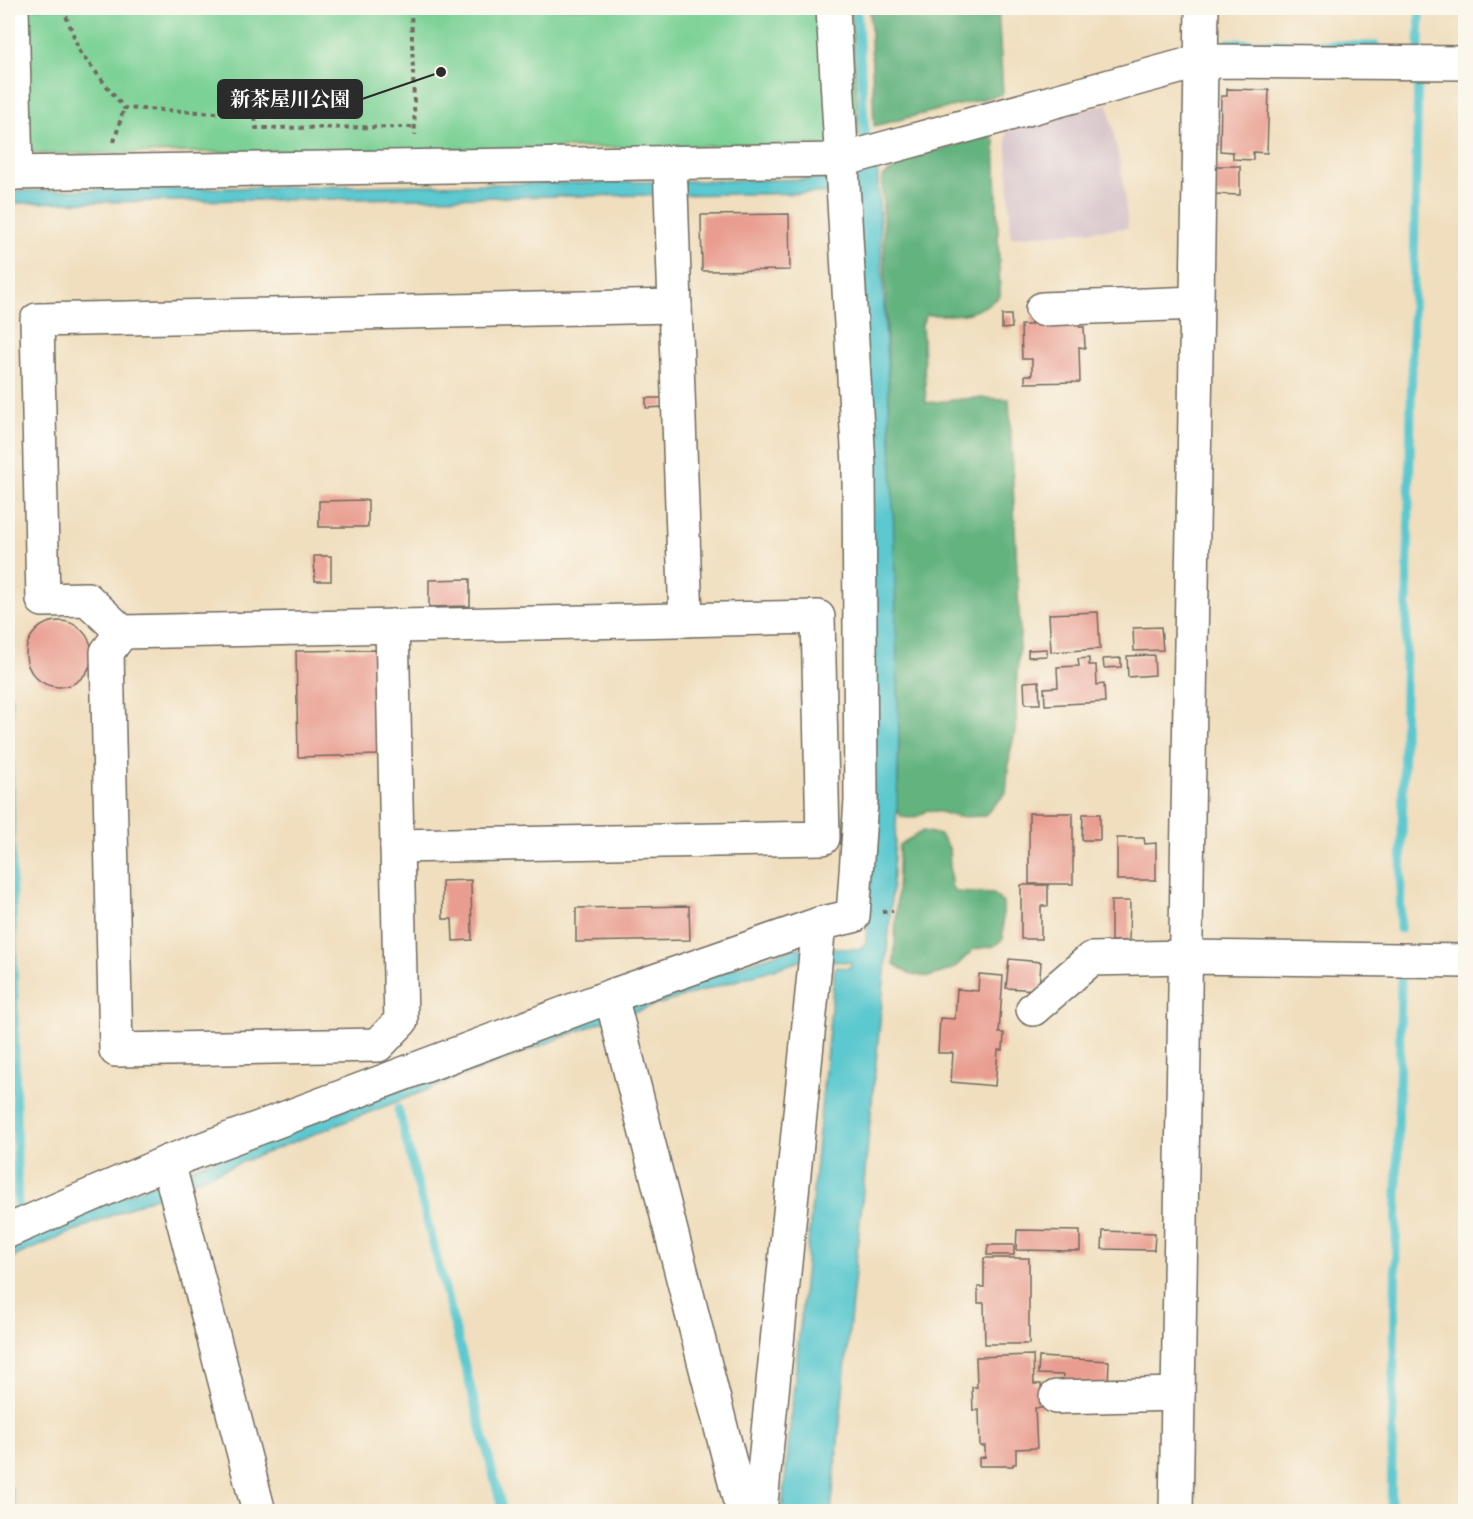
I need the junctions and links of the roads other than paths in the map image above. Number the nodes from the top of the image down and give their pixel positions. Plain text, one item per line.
1 (12, 8) edge
2 (832, 8) edge
3 (1202, 8) edge
4 (1201, 61) junction
5 (1466, 63) edge
6 (12, 173) edge
7 (843, 175) junction
8 (671, 179) junction
9 (1197, 303) junction
10 (675, 306) junction
11 (1042, 309) dead end
12 (686, 620) junction
13 (392, 626) junction
14 (122, 632) junction
15 (397, 846) junction
16 (817, 941) junction
17 (1185, 957) junction
18 (1466, 961) edge
19 (615, 1009) junction
20 (1033, 1009) dead end
21 (168, 1162) junction
22 (8, 1231) edge
23 (1178, 1394) junction
24 (1056, 1396) dead end
25 (259, 1512) edge
26 (746, 1512) edge
27 (760, 1512) edge
28 (1176, 1512) edge

1 - 6 street
2 - 7 street
3 - 4 street
4 - 5 street
4 - 7 street
4 - 9 street
6 - 8 street
7 - 8 street
7 - 16 street
8 - 10 street
9 - 11 street
9 - 17 street
10 - 12 street
10 - 14 street
12 - 13 street
12 - 15 street
13 - 14 street
13 - 15 street
14 - 15 street
16 - 19 street
16 - 27 street
17 - 18 street
17 - 20 street
17 - 23 street
19 - 21 street
19 - 26 street
21 - 22 street
21 - 25 street
23 - 24 street
23 - 28 street

